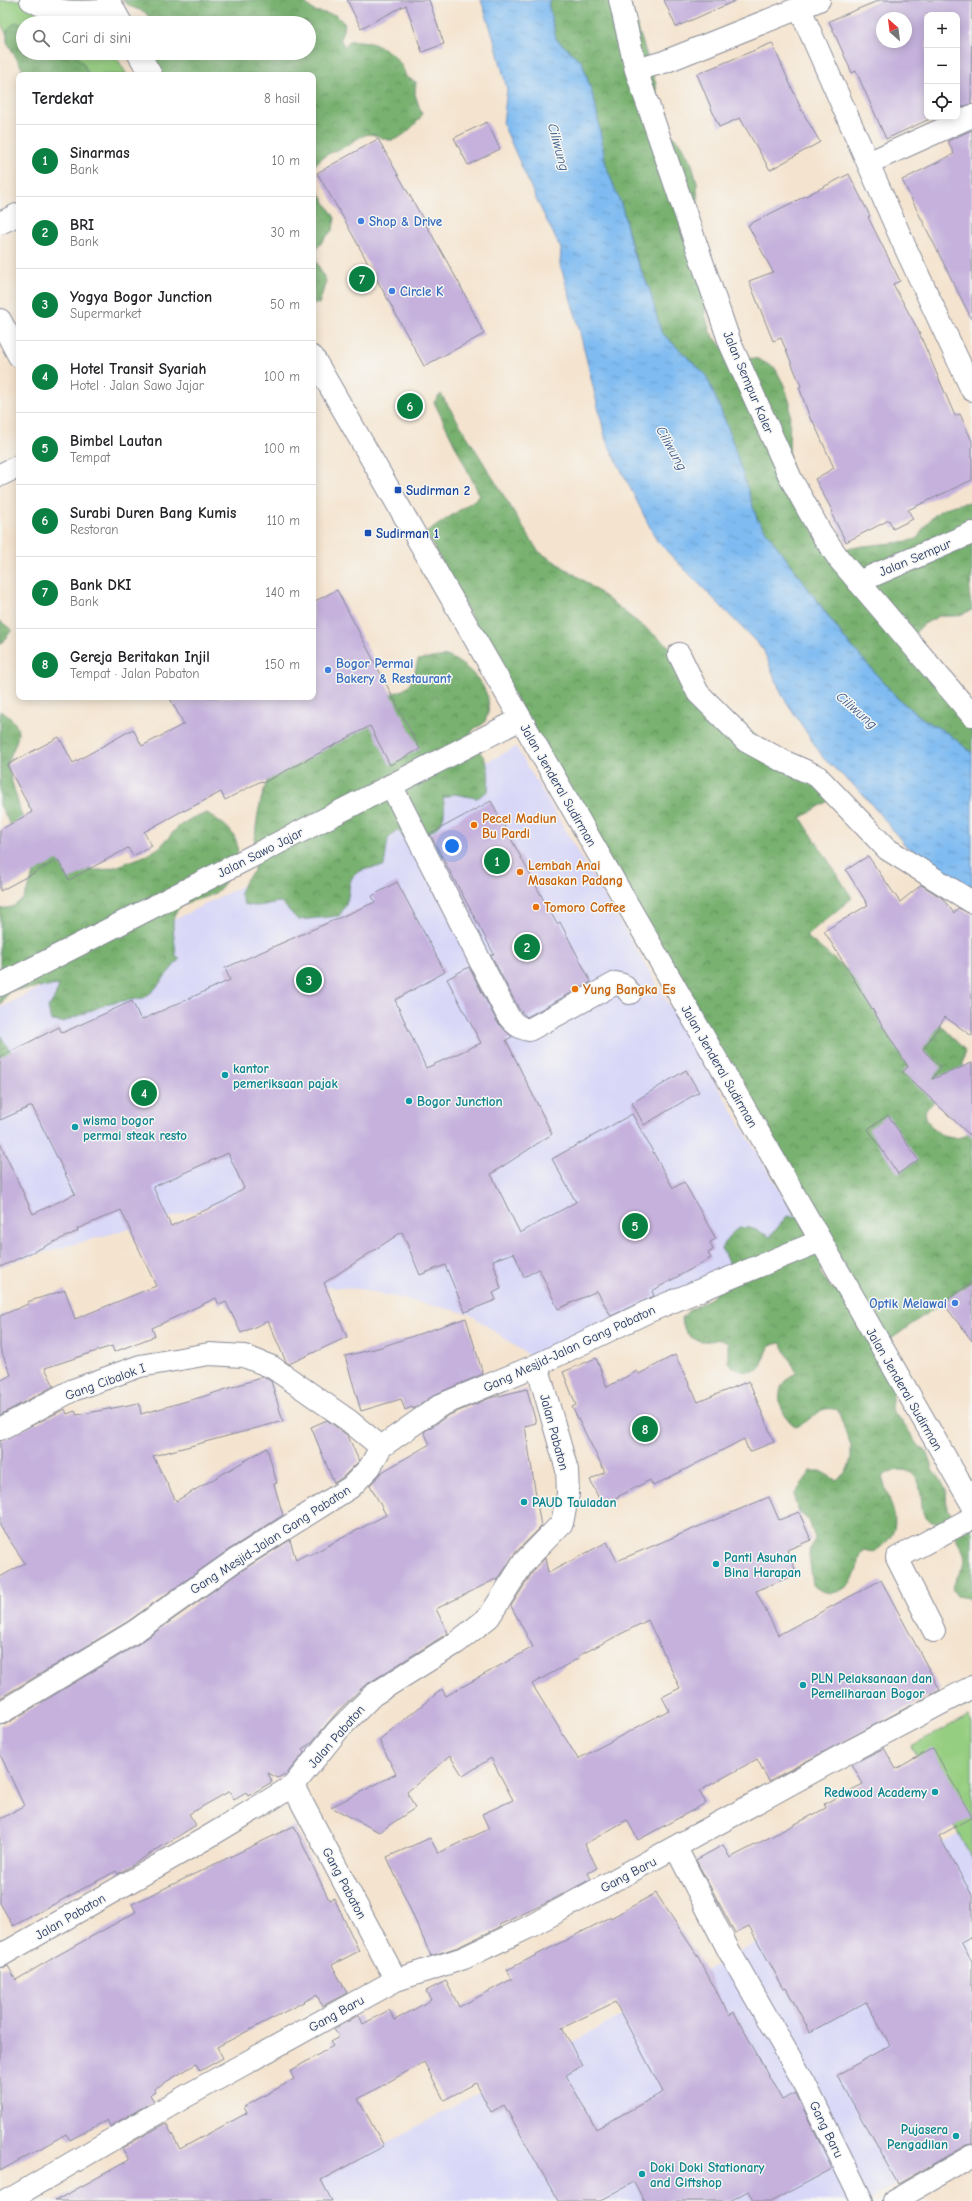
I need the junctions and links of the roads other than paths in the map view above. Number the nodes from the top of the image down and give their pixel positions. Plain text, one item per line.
1 (31, 0) edge
2 (620, 0) edge
3 (809, 4) edge
4 (114, 11) edge
5 (142, 60) edge
6 (636, 70) junction
7 (149, 72) edge
8 (972, 116) edge
9 (868, 163) junction
10 (16, 215) edge
11 (0, 223) edge
12 (0, 320) edge
13 (16, 350) edge
14 (316, 362) edge
15 (972, 390) edge
16 (16, 467) edge
17 (0, 475) edge
18 (972, 533) edge
19 (858, 582) junction
20 (679, 654) dead end
21 (972, 715) edge
22 (521, 719) junction
23 (391, 785) junction
24 (972, 902) edge
25 (0, 985) edge
26 (630, 993) dead end
27 (820, 1241) junction
28 (537, 1365) junction
29 (0, 1429) edge
30 (381, 1447) junction
31 (972, 1504) edge
32 (972, 1518) edge
33 (934, 1631) dead end
34 (972, 1687) edge
35 (0, 1713) edge
36 (293, 1786) junction
37 (676, 1848) junction
38 (0, 1956) edge
39 (396, 1980) junction
40 (972, 2156) edge
41 (7, 2201) edge
42 (862, 2201) edge
43 (894, 2201) edge

1 - 4 street
2 - 6 street, Jalan Sempur Kaler
3 - 6 street
3 - 9 street
5 - 7 street
6 - 19 street, Jalan Sempur Kaler
8 - 9 street
9 - 15 street
10 - 11 street
12 - 13 street
14 - 22 street, Jalan Jenderal Sudirman
16 - 17 street
18 - 19 street, Jalan Sempur
19 - 21 street, Jalan Sempur Kaler
20 - 24 street
22 - 23 street, Jalan Sawo Jajar
22 - 27 street, Jalan Jenderal Sudirman
23 - 25 street, Jalan Sawo Jajar
23 - 26 street
27 - 28 street, Gang Mesjid-Jalan Gang Pabaton
27 - 31 street, Jalan Jenderal Sudirman
28 - 30 street, Gang Mesjid-Jalan Gang Pabaton
28 - 36 street, Jalan Pabaton
29 - 30 street, Gang Cibalok I
30 - 35 street, Gang Mesjid-Jalan Gang Pabaton
32 - 33 street
34 - 37 street, Gang Baru
36 - 38 street, Jalan Pabaton
36 - 39 street, Gang Pabaton
37 - 39 street, Gang Baru
37 - 42 street, Gang Baru
39 - 41 street, Gang Baru
40 - 43 street

